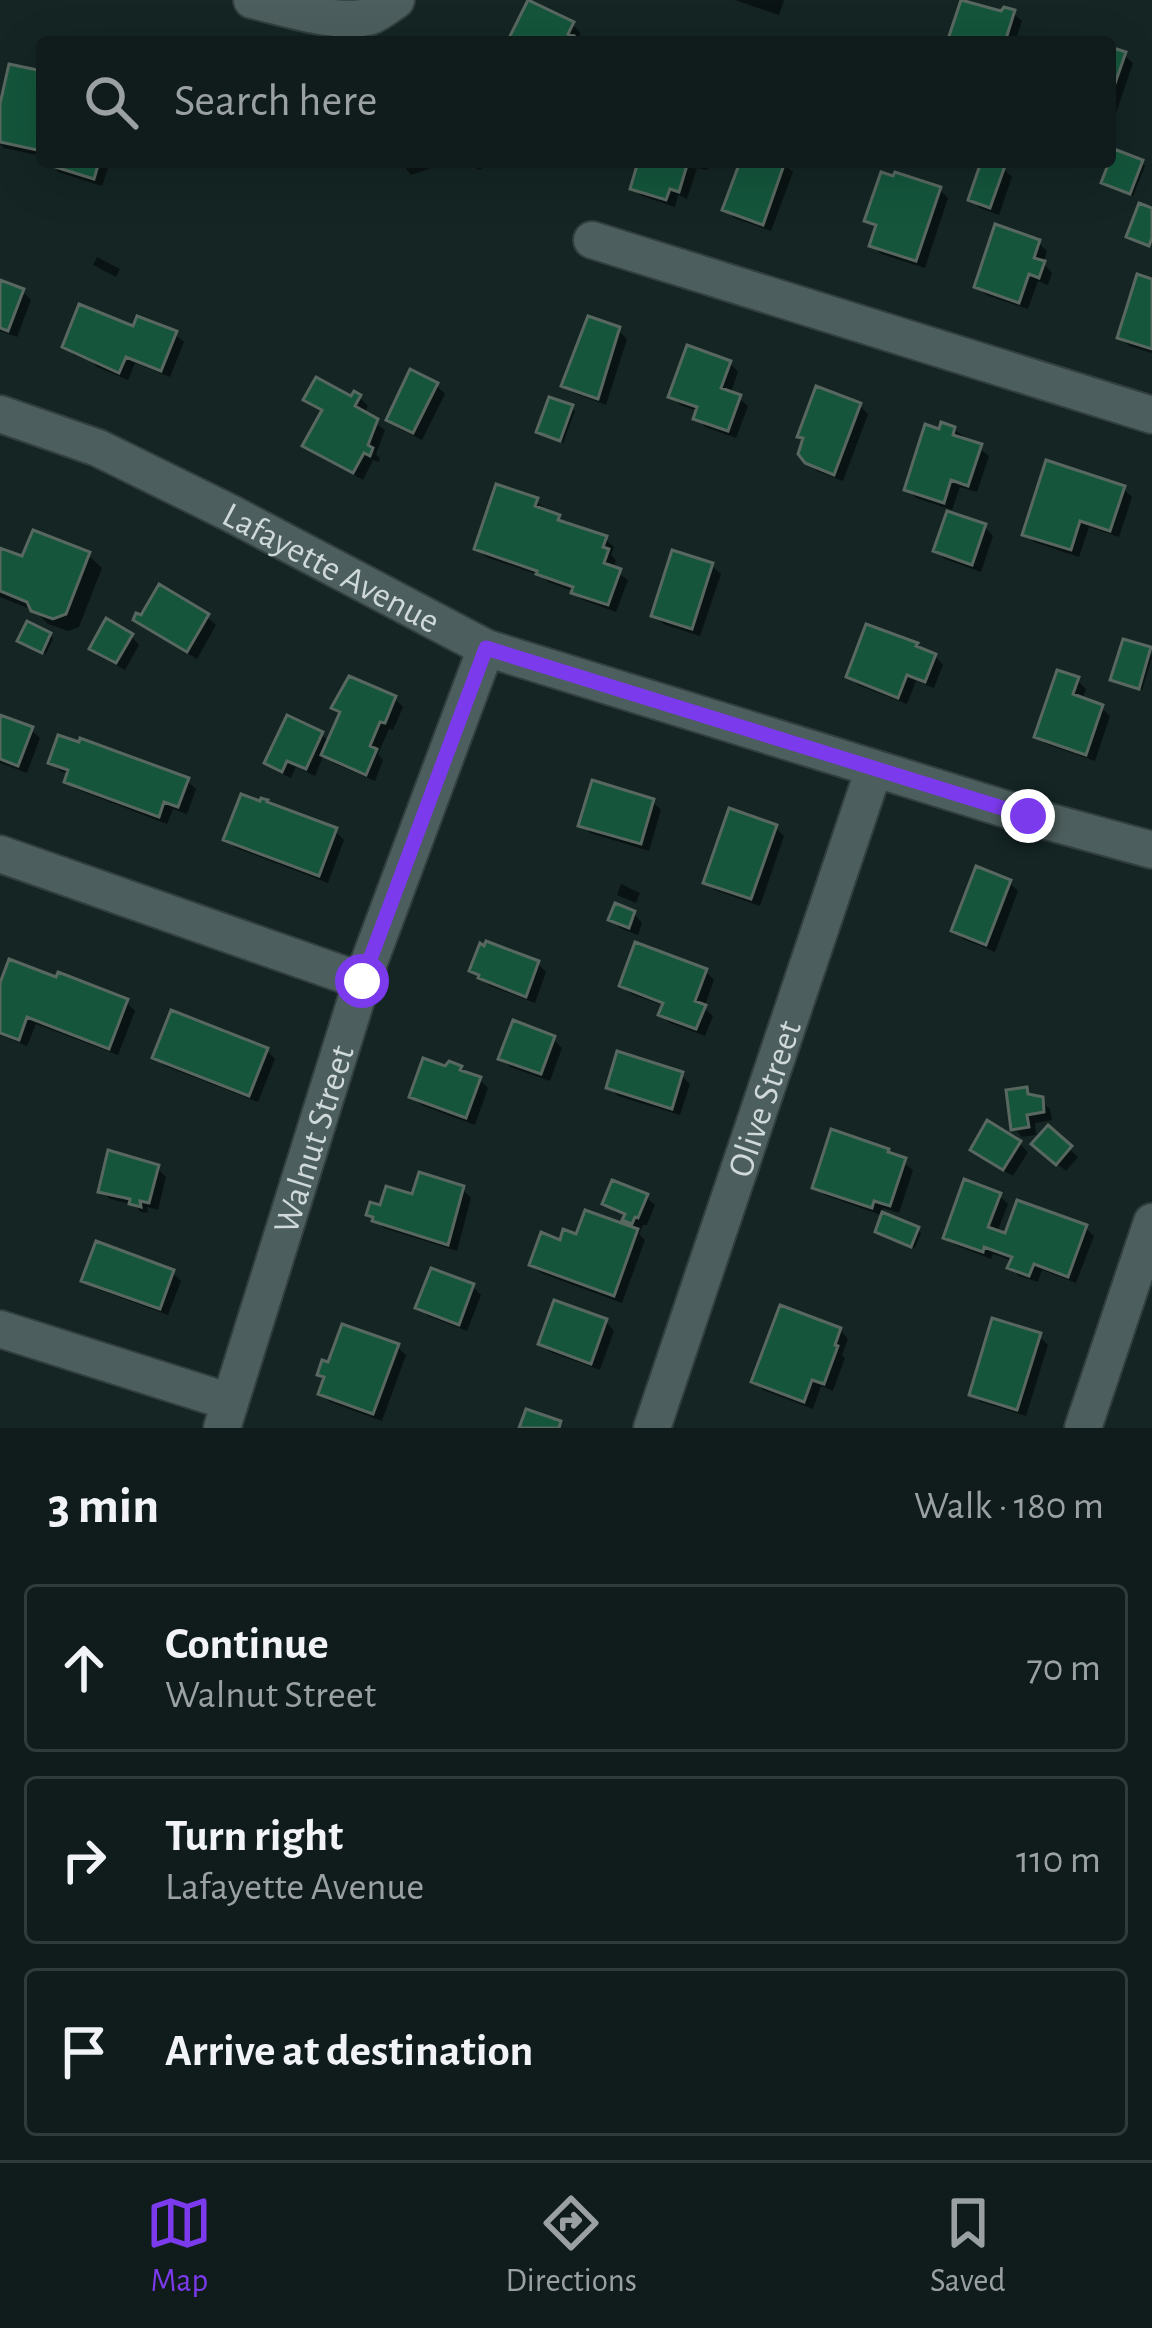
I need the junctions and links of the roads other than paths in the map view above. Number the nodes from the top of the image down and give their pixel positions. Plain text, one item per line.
1 (252, 0) edge
2 (396, 0) edge
3 (592, 240) dead end
4 (0, 414) edge
5 (1152, 415) edge
6 (486, 648) junction
7 (874, 769) junction
8 (1152, 850) edge
9 (0, 854) edge
10 (362, 981) junction
11 (1152, 1222) edge
12 (0, 1329) edge
13 (226, 1415) edge
14 (652, 1428) edge
15 (1083, 1428) edge

1 - 2 street
3 - 5 street
4 - 6 street, Lafayette Avenue
6 - 7 street, Lafayette Avenue
6 - 10 street, Walnut Street
7 - 8 street, Lafayette Avenue
7 - 14 street, Olive Street
9 - 10 street
10 - 13 street, Walnut Street
11 - 15 street
12 - 13 street

